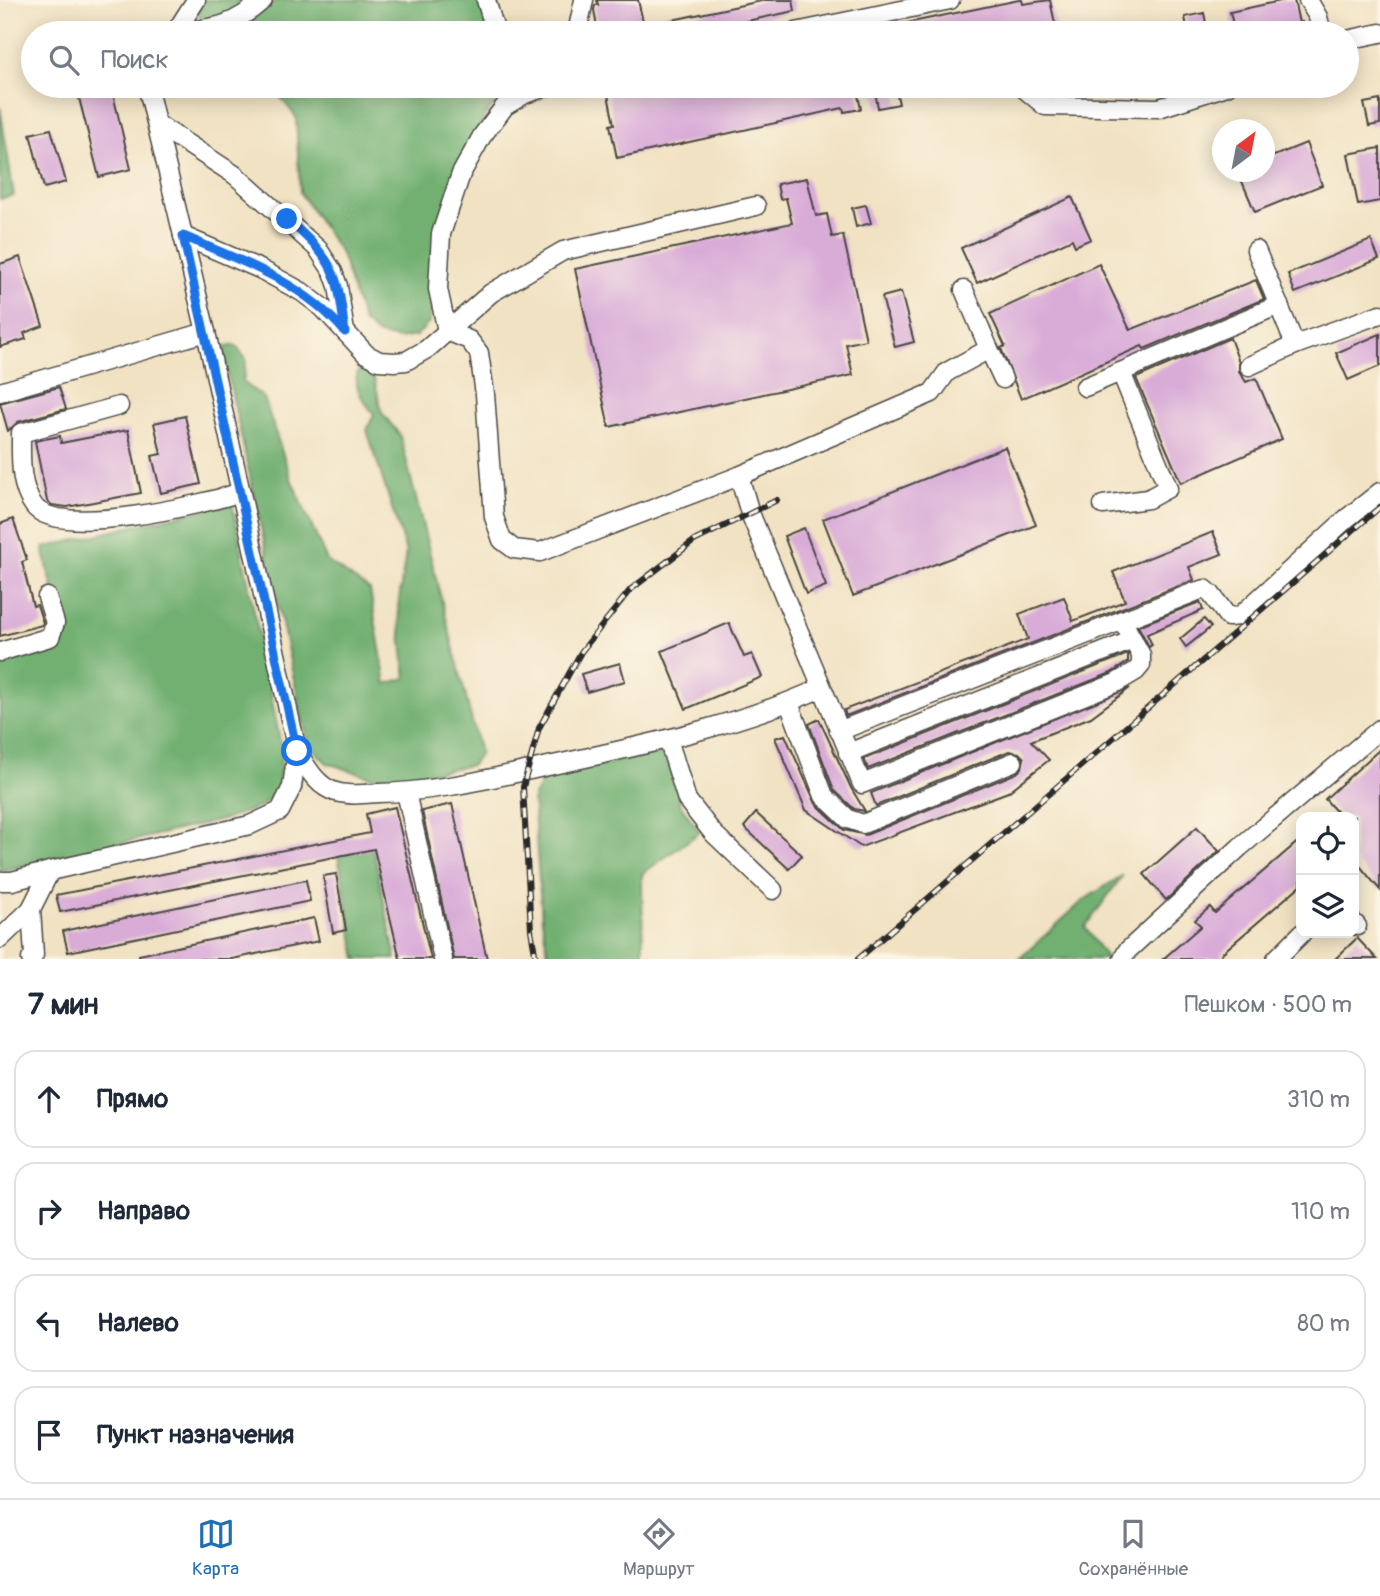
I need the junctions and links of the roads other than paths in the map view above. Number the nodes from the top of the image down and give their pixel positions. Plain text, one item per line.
1 (195, 0) edge
2 (263, 0) edge
3 (486, 0) edge
4 (584, 0) edge
5 (950, 0) edge
6 (1308, 0) edge
7 (182, 21) edge
8 (230, 21) edge
9 (492, 21) edge
10 (580, 21) edge
11 (849, 21) edge
12 (1319, 21) edge
13 (1380, 33) edge
14 (1359, 37) edge
15 (150, 98) edge
16 (511, 98) edge
17 (1035, 98) edge
18 (1190, 98) edge
19 (157, 124) junction
20 (756, 206) dead end
21 (183, 236) junction
22 (1256, 250) dead end
23 (964, 290) dead end
24 (1279, 305) junction
25 (1380, 314) edge
26 (447, 331) junction
27 (206, 332) junction
28 (345, 332) junction
29 (1295, 345) junction
30 (989, 349) junction
31 (1249, 366) dead end
32 (1121, 372) junction
33 (1003, 379) dead end
34 (1086, 387) dead end
35 (0, 392) edge
36 (119, 406) dead end
37 (739, 476) junction
38 (241, 492) junction
39 (1380, 492) edge
40 (1103, 505) dead end
41 (47, 597) dead end
42 (1122, 620) junction
43 (1133, 639) junction
44 (0, 652) edge
45 (821, 688) junction
46 (789, 703) junction
47 (1380, 729) edge
48 (839, 731) junction
49 (668, 739) junction
50 (297, 751) junction
51 (848, 753) junction
52 (1013, 762) dead end
53 (406, 792) junction
54 (50, 871) junction
55 (0, 881) edge
56 (773, 890) dead end
57 (32, 909) junction
58 (1297, 938) edge
59 (0, 939) edge
60 (34, 958) edge
61 (443, 959) edge
62 (1123, 959) edge
63 (1276, 959) edge

1 - 7 street
2 - 8 street
3 - 9 street
4 - 10 street
5 - 11 street
6 - 12 street
13 - 14 street
15 - 19 street
16 - 26 street
17 - 18 street
19 - 21 street
19 - 28 street
20 - 26 street
21 - 27 street
21 - 28 street
22 - 24 street
23 - 30 street
24 - 29 street
24 - 32 street
25 - 29 street
26 - 28 street
26 - 37 street
27 - 35 street
27 - 38 street
29 - 31 street
30 - 33 street
30 - 37 street
32 - 34 street
32 - 40 street
36 - 38 street
37 - 45 street
38 - 50 street
39 - 42 street
41 - 44 street
42 - 43 street
42 - 48 street
43 - 51 street
43 - 51 street
45 - 46 street
45 - 48 street
46 - 49 street
46 - 52 street
47 - 62 street
48 - 51 street
49 - 53 street
49 - 56 street
50 - 53 street
50 - 54 street
53 - 61 street
54 - 55 street
54 - 57 street
57 - 59 street
57 - 60 street
58 - 63 street

